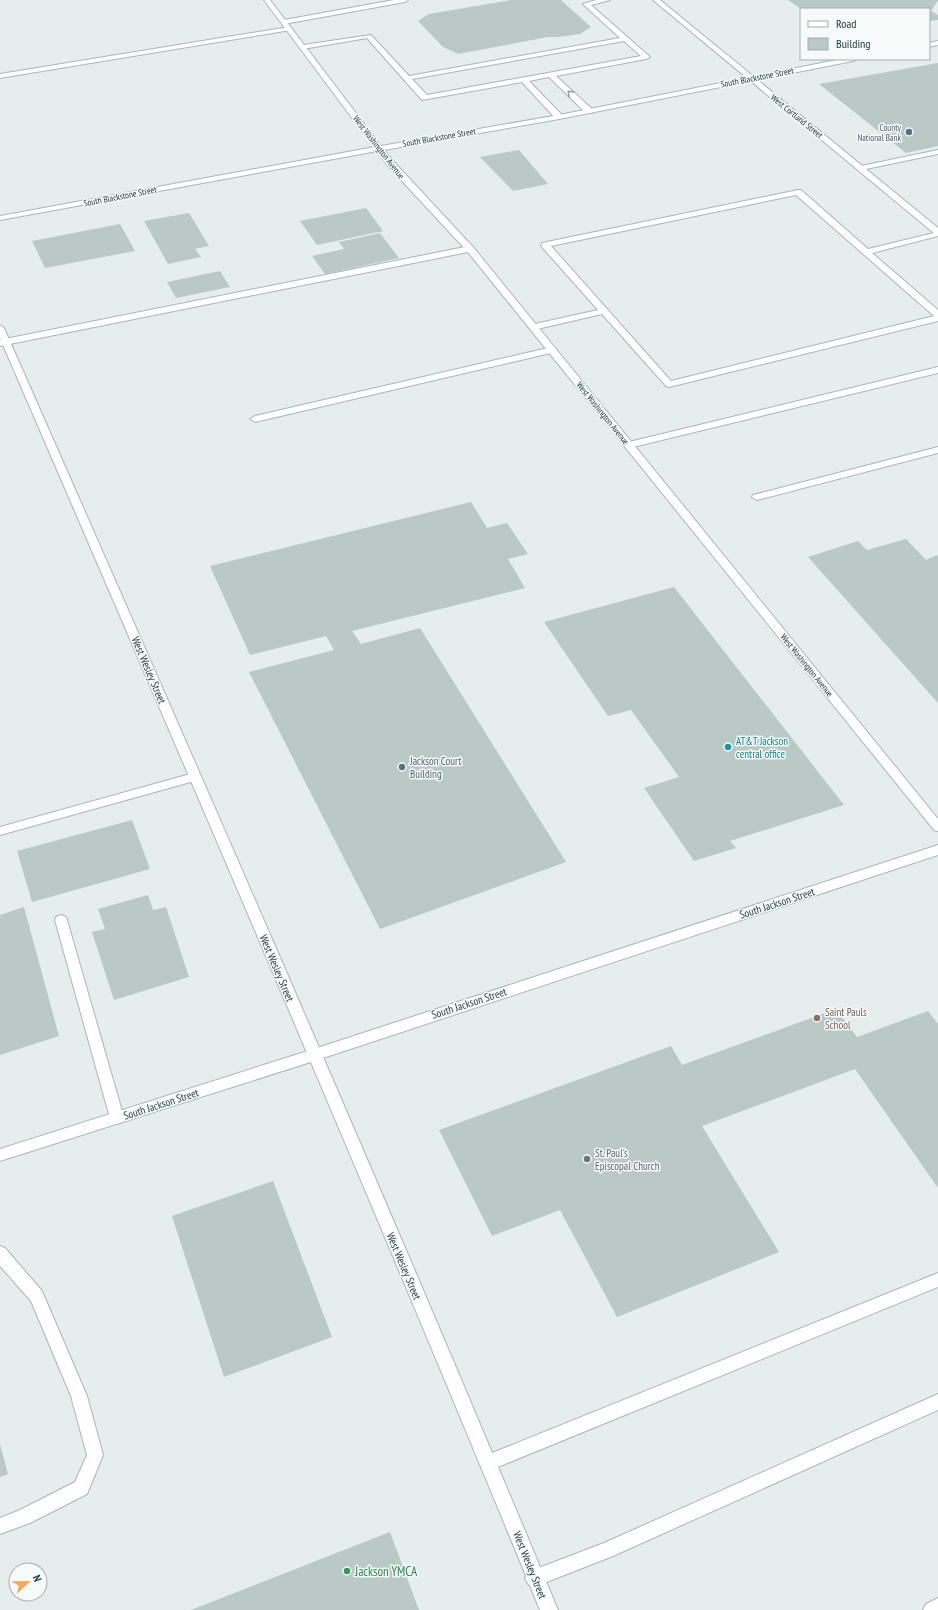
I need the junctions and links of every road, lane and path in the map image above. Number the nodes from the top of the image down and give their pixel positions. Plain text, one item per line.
1 (268, 0) edge
2 (352, 0) edge
3 (405, 0) edge
4 (607, 0) edge
5 (656, 0) edge
6 (359, 8) junction
7 (284, 22) junction
8 (289, 29) junction
9 (626, 39) junction
10 (303, 47) junction
11 (848, 60) edge
12 (551, 75) junction
13 (0, 76) edge
14 (407, 78) junction
15 (751, 78) junction
16 (524, 80) junction
17 (589, 111) junction
18 (559, 117) junction
19 (380, 148) junction
20 (938, 152) edge
21 (861, 168) junction
22 (0, 218) edge
23 (938, 233) edge
24 (470, 249) junction
25 (866, 252) junction
26 (604, 311) junction
27 (938, 314) edge
28 (938, 318) edge
29 (0, 328) edge
30 (533, 328) junction
31 (3, 343) edge
32 (552, 350) junction
33 (938, 370) edge
34 (255, 419) dead end
35 (629, 445) junction
36 (938, 450) edge
37 (757, 497) dead end
38 (194, 777) junction
39 (938, 827) edge
40 (0, 831) edge
41 (938, 850) edge
42 (61, 920) dead end
43 (314, 1055) junction
44 (117, 1118) junction
45 (0, 1155) edge
46 (0, 1253) edge
47 (938, 1280) edge
48 (938, 1402) edge
49 (488, 1463) junction
50 (0, 1526) edge
51 (534, 1578) junction
52 (938, 1607) edge
53 (549, 1610) edge
54 (932, 1610) edge

1 - 7 street, West Washington Avenue
2 - 6 street
3 - 6 street
4 - 9 street
5 - 15 street, West Cortland Street
6 - 7 street
7 - 8 street, West Washington Avenue
8 - 10 street, West Washington Avenue
8 - 13 street
9 - 12 street
9 - 14 street
10 - 14 street
10 - 19 street, West Washington Avenue
11 - 15 street, South Blackstone Street
12 - 16 street
17 -> 12 street
14 - 16 street
15 - 17 street, South Blackstone Street
15 - 21 street, West Cortland Street
16 - 18 street
17 - 18 street, South Blackstone Street
18 - 19 street, South Blackstone Street
19 - 22 street, South Blackstone Street
19 - 24 street, West Washington Avenue
20 - 21 street
21 - 23 street, West Cortland Street
23 - 25 street
24 - 30 street, West Washington Avenue
24 - 31 street
25 - 26 street
25 - 27 street
26 - 28 street
26 - 30 street
29 - 31 street, West Wesley Street
30 - 32 street, West Washington Avenue
31 - 38 street, West Wesley Street
32 - 34 street
32 - 35 street, West Washington Avenue
33 - 35 street
35 - 39 street, West Washington Avenue
36 - 37 street
38 - 40 street
38 - 43 street, West Wesley Street
41 - 43 street, South Jackson Street
42 - 44 street
43 - 44 street, South Jackson Street
43 - 49 street, West Wesley Street
44 - 45 street, South Jackson Street
46 - 50 street
47 - 49 street
48 - 51 street
49 - 51 street, West Wesley Street
51 - 53 street, West Wesley Street
52 - 54 street

